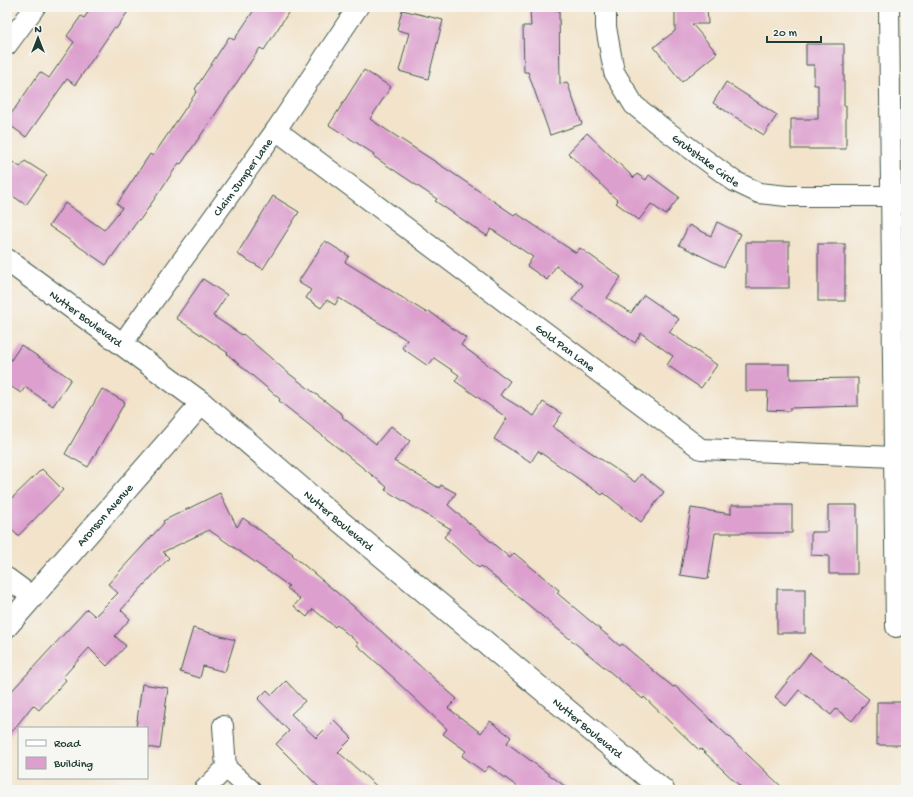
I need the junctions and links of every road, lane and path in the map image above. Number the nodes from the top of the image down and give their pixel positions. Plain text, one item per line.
1 (35, 7) edge
2 (358, 7) edge
3 (606, 7) edge
4 (889, 7) edge
5 (7, 45) edge
6 (276, 130) junction
7 (892, 196) junction
8 (7, 260) edge
9 (122, 344) junction
10 (202, 403) junction
11 (894, 457) junction
12 (7, 578) edge
13 (33, 597) junction
14 (7, 626) edge
15 (896, 627) dead end
16 (224, 726) dead end
17 (226, 768) junction
18 (204, 790) edge
19 (251, 790) edge
20 (663, 790) edge

1 - 5 street
2 - 6 street, Claim Jumper Lane
3 - 7 street, Grubstake Circle
4 - 7 street
6 - 9 street, Claim Jumper Lane
6 - 11 street, Gold Pan Lane
7 - 11 street
8 - 9 street, Nutter Boulevard
9 - 10 street, Nutter Boulevard
10 - 13 street, Aronson Avenue
10 - 20 street, Nutter Boulevard
11 - 15 street
12 - 13 street
13 - 14 street, Aronson Avenue
16 - 17 street
17 - 18 street
17 - 19 street

